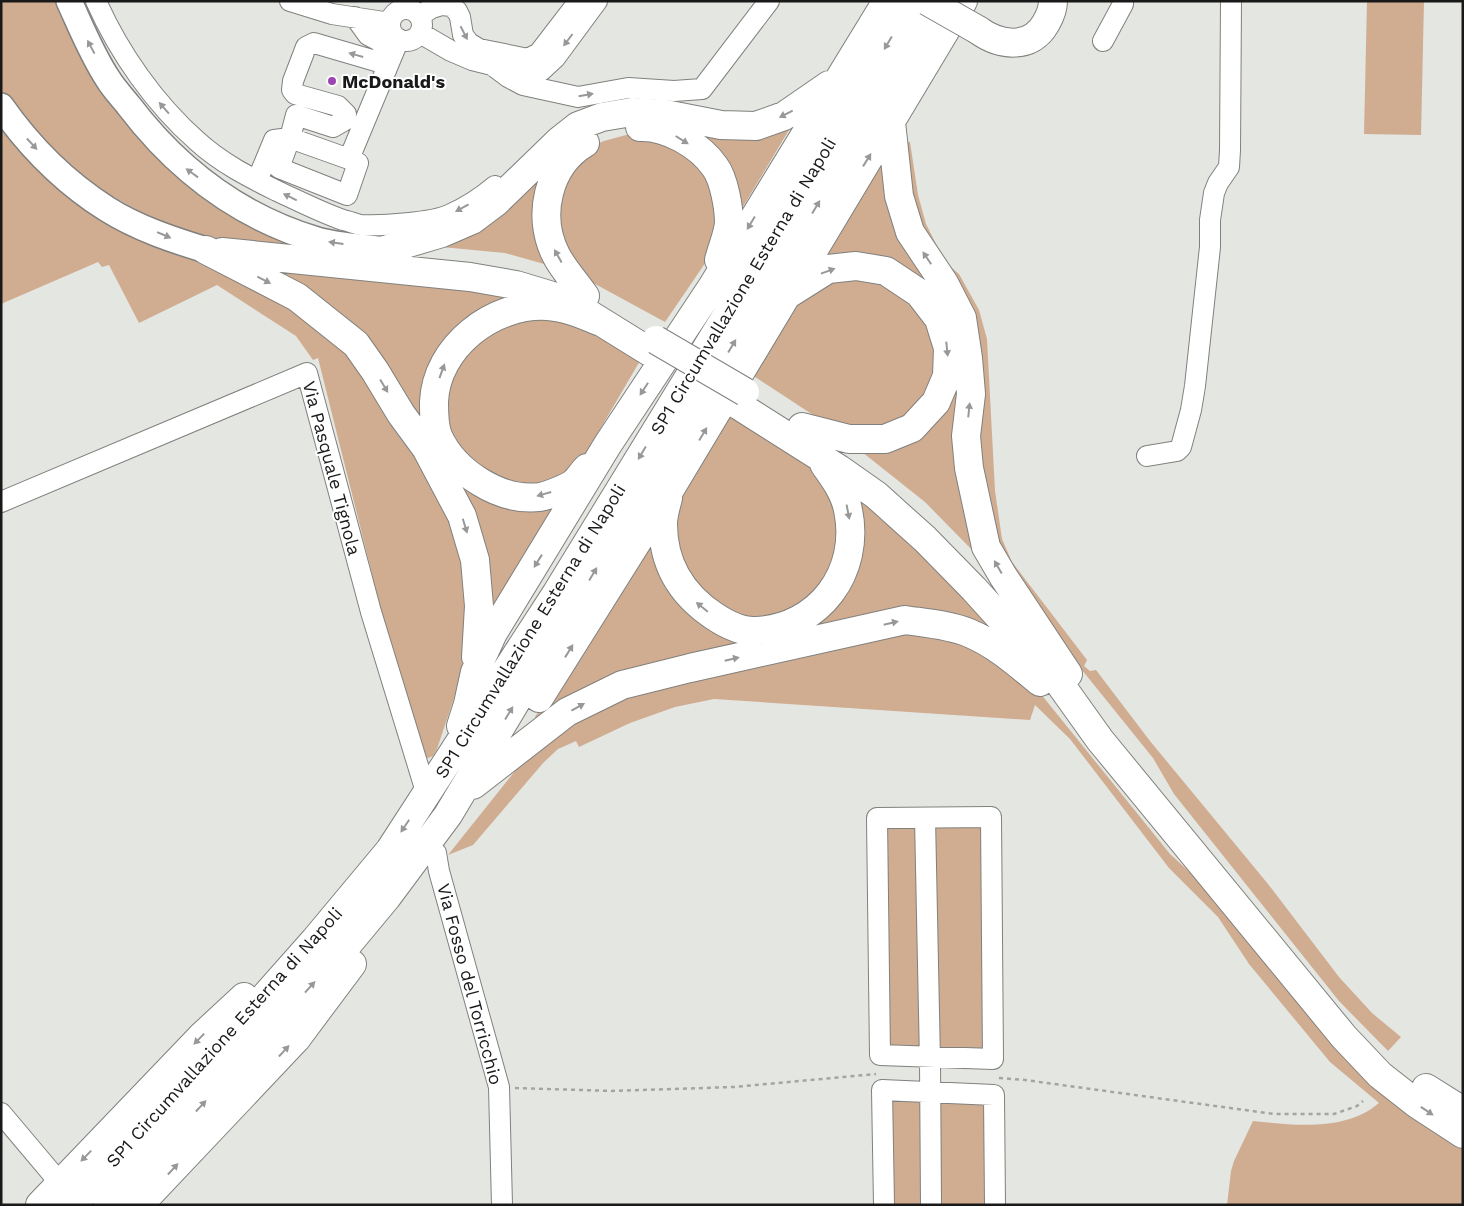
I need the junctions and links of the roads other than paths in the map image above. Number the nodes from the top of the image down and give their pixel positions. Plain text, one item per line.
1 (69, 1) edge
2 (96, 1) edge
3 (290, 1) edge
4 (579, 1) edge
5 (597, 1) edge
6 (770, 1) edge
7 (887, 1) edge
8 (913, 1) edge
9 (927, 1) edge
10 (939, 1) edge
11 (964, 1) edge
12 (1053, 1) edge
13 (1122, 1) edge
14 (1231, 1) edge
15 (412, 15) edge
16 (355, 17) junction
17 (394, 31) junction
18 (1103, 41) dead end
19 (492, 65) junction
20 (549, 65) junction
21 (840, 77) junction
22 (560, 93) junction
23 (1, 106) edge
24 (891, 122) junction
25 (290, 138) junction
26 (559, 141) junction
27 (349, 159) junction
28 (256, 181) junction
29 (206, 250) junction
30 (385, 250) junction
31 (712, 287) junction
32 (786, 295) junction
33 (585, 296) junction
34 (601, 322) junction
35 (653, 346) junction
36 (741, 399) junction
37 (802, 427) junction
38 (608, 444) junction
39 (817, 455) junction
40 (1147, 456) dead end
41 (669, 491) junction
42 (1, 502) edge
43 (475, 672) junction
44 (1073, 682) junction
45 (1100, 740) junction
46 (449, 760) junction
47 (496, 767) junction
48 (427, 795) junction
49 (459, 797) junction
50 (925, 818) junction
51 (436, 853) junction
52 (315, 940) junction
53 (930, 1056) junction
54 (930, 1093) junction
55 (1463, 1111) edge
56 (1, 1113) edge
57 (1463, 1134) edge
58 (66, 1194) edge
59 (40, 1205) edge
60 (107, 1205) edge
61 (139, 1205) edge
62 (502, 1205) edge
63 (884, 1205) edge
64 (931, 1205) edge
65 (995, 1205) edge

30 -> 1 main road
28 -> 2 street
3 - 16 street
15 -> 4 street
5 -> 20 street
22 -> 6 street
7 - 21 highway
8 -> 46 highway, SP1 Circumvallazione Esterna di Napoli
9 - 12 highway, bridge
49 -> 10 highway, SP1 Circumvallazione Esterna di Napoli
11 - 24 highway
13 - 18 street
14 - 40 street
15 - 17 street
15 - 17 street
15 - 19 street
16 - 17 street
16 -> 25 street
17 - 27 street
19 - 20 street
19 - 22 street
20 - 22 street
21 -> 26 highway
21 -> 31 highway
23 -> 29 main road
32 -> 24 highway
44 -> 24 highway
25 - 27 street
25 - 27 street
25 - 28 street
26 -> 28 street
26 - 30 highway
29 - 34 highway
29 -> 43 highway
30 - 33 highway
33 -> 31 highway
31 -> 38 highway
32 -> 37 highway
41 -> 32 highway
33 - 35 highway
34 - 35 highway
38 -> 34 highway
35 - 36 highway
36 - 37 highway
36 - 39 highway
37 - 44 highway
38 -> 43 highway
39 -> 41 highway
39 - 45 highway
47 -> 41 highway
42 - 48 street, Via Pasquale Tignola
43 - 46 highway
44 - 55 highway
47 -> 45 highway
45 -> 57 highway
46 - 48 highway, SP1 Circumvallazione Esterna di Napoli
47 - 49 highway
47 - 51 highway
48 -> 52 highway, SP1 Circumvallazione Esterna di Napoli
60 -> 49 highway, SP1 Circumvallazione Esterna di Napoli
50 - 53 street
50 - 53 street
50 - 53 street
61 -> 51 highway
51 - 62 street, Via Fosso del Torricchio
52 - 58 highway, SP1 Circumvallazione Esterna di Napoli
52 -> 58 highway
53 - 54 street
54 - 63 street
54 - 64 street
54 - 65 street
56 - 58 street
58 - 59 highway

